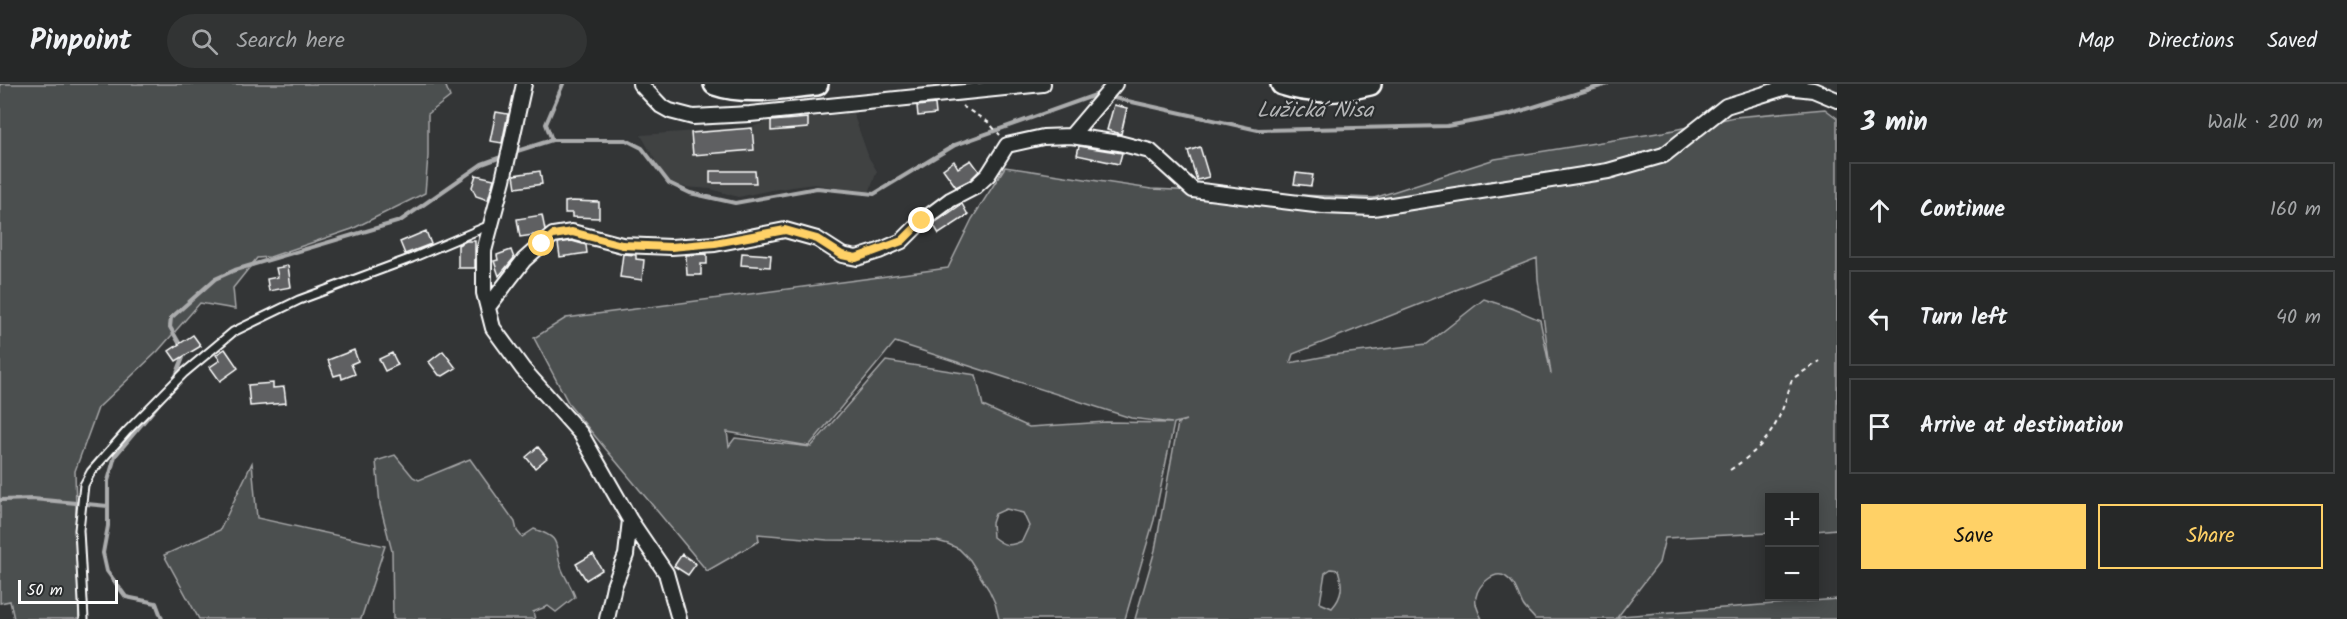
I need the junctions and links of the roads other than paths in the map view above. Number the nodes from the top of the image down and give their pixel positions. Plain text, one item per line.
1 (524, 84) edge
2 (640, 84) edge
3 (716, 84) edge
4 (817, 84) edge
5 (1043, 84) edge
6 (1115, 84) edge
7 (1282, 84) edge
8 (1370, 84) edge
9 (1837, 100) edge
10 (1071, 136) junction
11 (490, 225) junction
12 (488, 307) junction
13 (630, 520) junction
14 (84, 619) edge
15 (608, 619) edge
16 (679, 619) edge

1 - 11 street
2 - 5 street
3 - 4 main road
6 - 10 street
7 - 8 main road
9 - 10 street
10 - 12 street
11 - 12 street
11 - 14 lane
12 - 13 street
13 - 15 street
13 - 16 street

